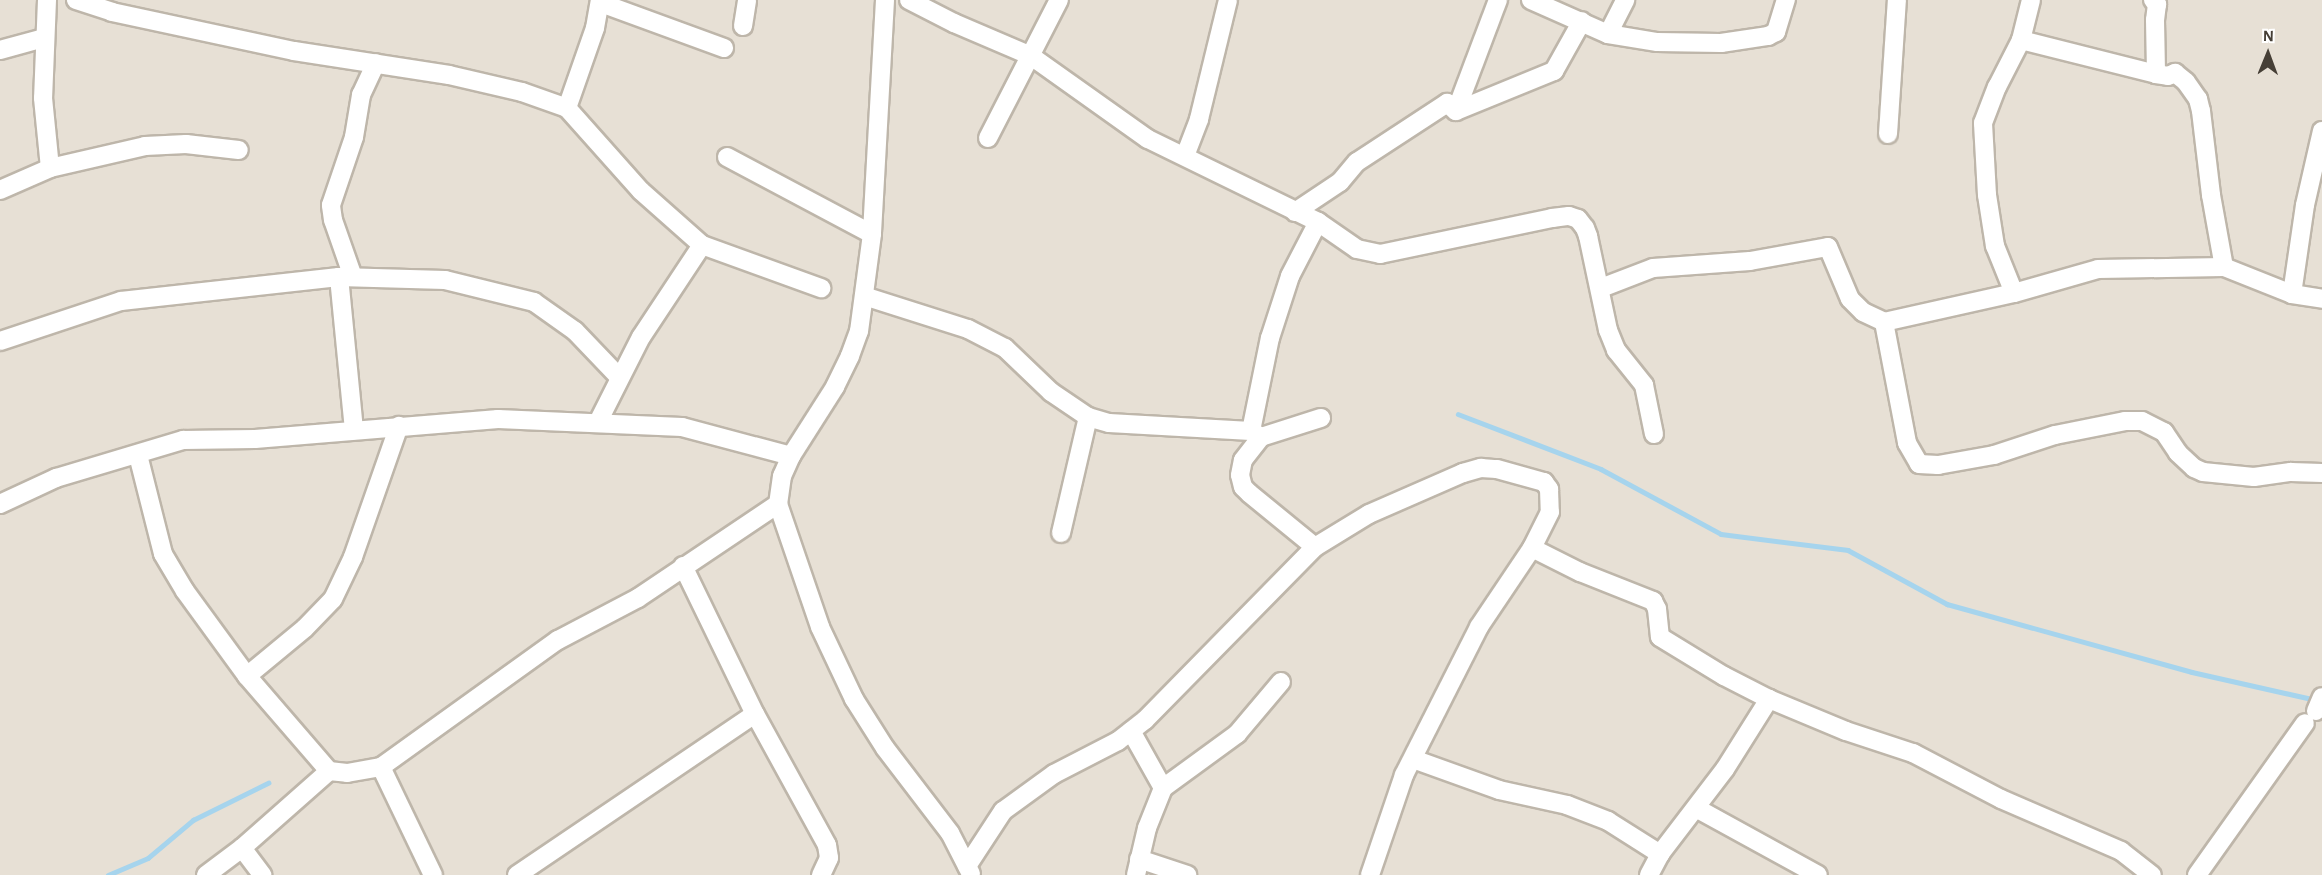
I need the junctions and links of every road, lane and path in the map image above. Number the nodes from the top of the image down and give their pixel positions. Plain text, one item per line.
1 (47, 0) edge
2 (76, 0) edge
3 (747, 0) edge
4 (885, 0) edge
5 (909, 0) edge
6 (1059, 0) edge
7 (1228, 0) edge
8 (1498, 0) edge
9 (1531, 0) edge
10 (1625, 0) edge
11 (1786, 0) edge
12 (1897, 0) edge
13 (2031, 0) edge
14 (2153, 0) edge
15 (601, 2) edge
16 (1582, 21) junction
17 (742, 26) dead end
18 (1608, 34) junction
19 (44, 38) junction
20 (2021, 40) junction
21 (724, 48) dead end
22 (0, 50) edge
23 (1032, 56) junction
24 (376, 63) junction
25 (2156, 74) junction
26 (567, 108) junction
27 (1456, 111) junction
28 (2322, 131) edge
29 (1888, 134) dead end
30 (987, 138) dead end
31 (239, 150) dead end
32 (1185, 156) junction
33 (727, 157) dead end
34 (50, 168) junction
35 (0, 190) edge
36 (1295, 212) junction
37 (1318, 222) junction
38 (872, 234) junction
39 (702, 245) junction
40 (2224, 267) junction
41 (346, 277) junction
42 (821, 288) dead end
43 (1601, 288) junction
44 (2014, 293) junction
45 (2292, 294) junction
46 (864, 296) junction
47 (2322, 298) edge
48 (1884, 322) junction
49 (0, 342) edge
50 (619, 377) junction
51 (1088, 417) junction
52 (1321, 418) dead end
53 (598, 422) junction
54 (399, 426) junction
55 (354, 430) junction
56 (1256, 434) junction
57 (1654, 434) dead end
58 (138, 455) junction
59 (792, 456) junction
60 (2322, 472) edge
61 (0, 504) edge
62 (778, 504) junction
63 (1061, 533) dead end
64 (1315, 547) junction
65 (1532, 548) junction
66 (683, 566) junction
67 (247, 676) junction
68 (1281, 682) dead end
69 (1768, 699) junction
70 (2314, 710) edge
71 (755, 714) junction
72 (1131, 731) junction
73 (1413, 759) junction
74 (381, 767) junction
75 (329, 771) junction
76 (1163, 788) junction
77 (1696, 808) junction
78 (242, 848) junction
79 (1660, 854) junction
80 (1137, 867) edge
81 (969, 870) edge
82 (206, 875) edge
83 (262, 875) edge
84 (433, 875) edge
85 (517, 875) edge
86 (821, 875) edge
87 (1187, 875) edge
88 (1370, 875) edge
89 (1649, 875) edge
90 (1818, 875) edge
91 (2152, 875) edge
92 (2197, 875) edge

1 - 19 street
2 - 24 street
3 - 17 street
4 - 38 street
5 - 23 street
6 - 23 street
7 - 32 street
8 - 27 street
9 - 16 street
10 - 18 street
11 - 18 street
12 - 29 street
13 - 20 street
14 - 25 street
15 - 21 street
15 - 26 street
16 - 18 street
16 - 27 street
19 - 22 street
19 - 34 street
20 - 25 street
20 - 44 street
23 - 30 street
23 - 32 street
24 - 26 street
24 - 41 street
25 - 40 street
26 - 39 street
27 - 36 street
28 - 45 street
31 - 34 street
32 - 36 street
33 - 38 street
34 - 35 street
36 - 37 street
37 - 43 street
37 - 56 street
38 - 46 street
39 - 42 street
39 - 50 street
40 - 44 street
40 - 45 street
41 - 49 street
41 - 50 street
41 - 55 street
43 - 48 street
43 - 57 street
44 - 48 street
45 - 47 street
46 - 51 street
46 - 59 street
48 - 60 street
50 - 53 street
51 - 56 street
51 - 63 street
52 - 56 street
53 - 54 street
53 - 59 street
54 - 55 street
54 - 67 street
55 - 58 street
56 - 64 street
58 - 61 street
58 - 67 street
59 - 62 street
62 - 66 street
62 - 81 street
64 - 65 street
64 - 72 street
65 - 69 street
65 - 73 street
66 - 71 street
66 - 74 street
67 - 75 street
68 - 76 street
69 - 77 street
69 - 91 street
70 - 92 street
71 - 85 street
71 - 86 street
72 - 76 street
72 - 81 street
73 - 79 street
73 - 88 street
74 - 75 street
74 - 84 street
75 - 78 street
76 - 80 street
77 - 79 street
77 - 90 street
78 - 82 street
78 - 83 street
79 - 89 street
80 - 87 street

